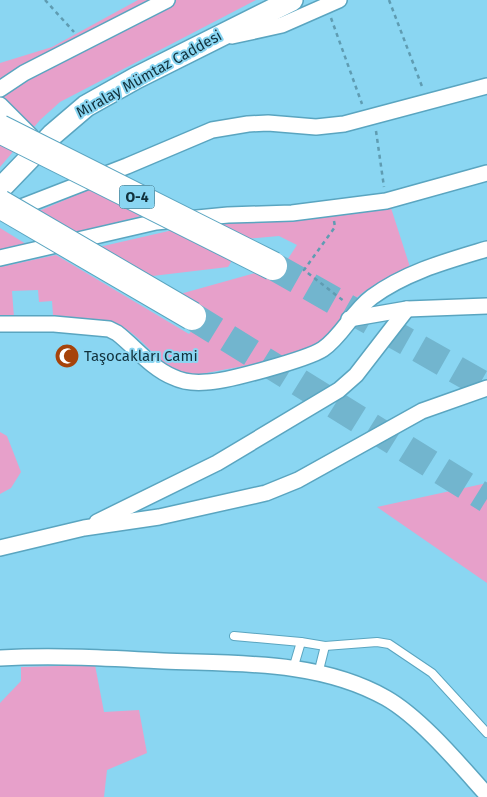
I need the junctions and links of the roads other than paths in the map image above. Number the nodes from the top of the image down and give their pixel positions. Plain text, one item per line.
1 (167, 0) edge
2 (292, 0) edge
3 (333, 3) edge
4 (208, 41) junction
5 (487, 86) edge
6 (0, 89) edge
7 (0, 104) edge
8 (0, 129) edge
9 (41, 146) junction
10 (487, 173) edge
11 (0, 189) edge
12 (0, 204) edge
13 (0, 216) edge
14 (487, 249) edge
15 (0, 258) edge
16 (273, 266) tunnel mouth
17 (487, 306) edge
18 (407, 309) junction
19 (353, 314) junction
20 (192, 316) tunnel mouth
21 (0, 324) edge
22 (487, 388) edge
23 (84, 528) junction
24 (0, 548) edge
25 (234, 636) dead end
26 (301, 642) junction
27 (325, 646) junction
28 (0, 658) edge
29 (293, 669) junction
30 (318, 674) junction
31 (487, 733) edge
32 (487, 795) edge

1 - 6 street
2 - 4 main road, Miralay Mümtaz Caddesi
3 - 4 street
4 - 9 main road, Miralay Mümtaz Caddesi
5 - 13 street
7 - 9 street
8 - 16 highway, O-4, bridge
9 - 11 main road, Miralay Mümtaz Caddesi
10 - 15 street
12 - 20 highway, bridge
14 - 19 street
17 - 18 street
18 - 19 street
18 - 23 street
19 - 21 street
22 - 23 street
23 - 24 street
25 - 26 lane
26 - 27 lane
26 - 29 lane
27 - 30 lane
27 - 31 lane
28 - 29 street
29 - 30 street
30 - 32 street

